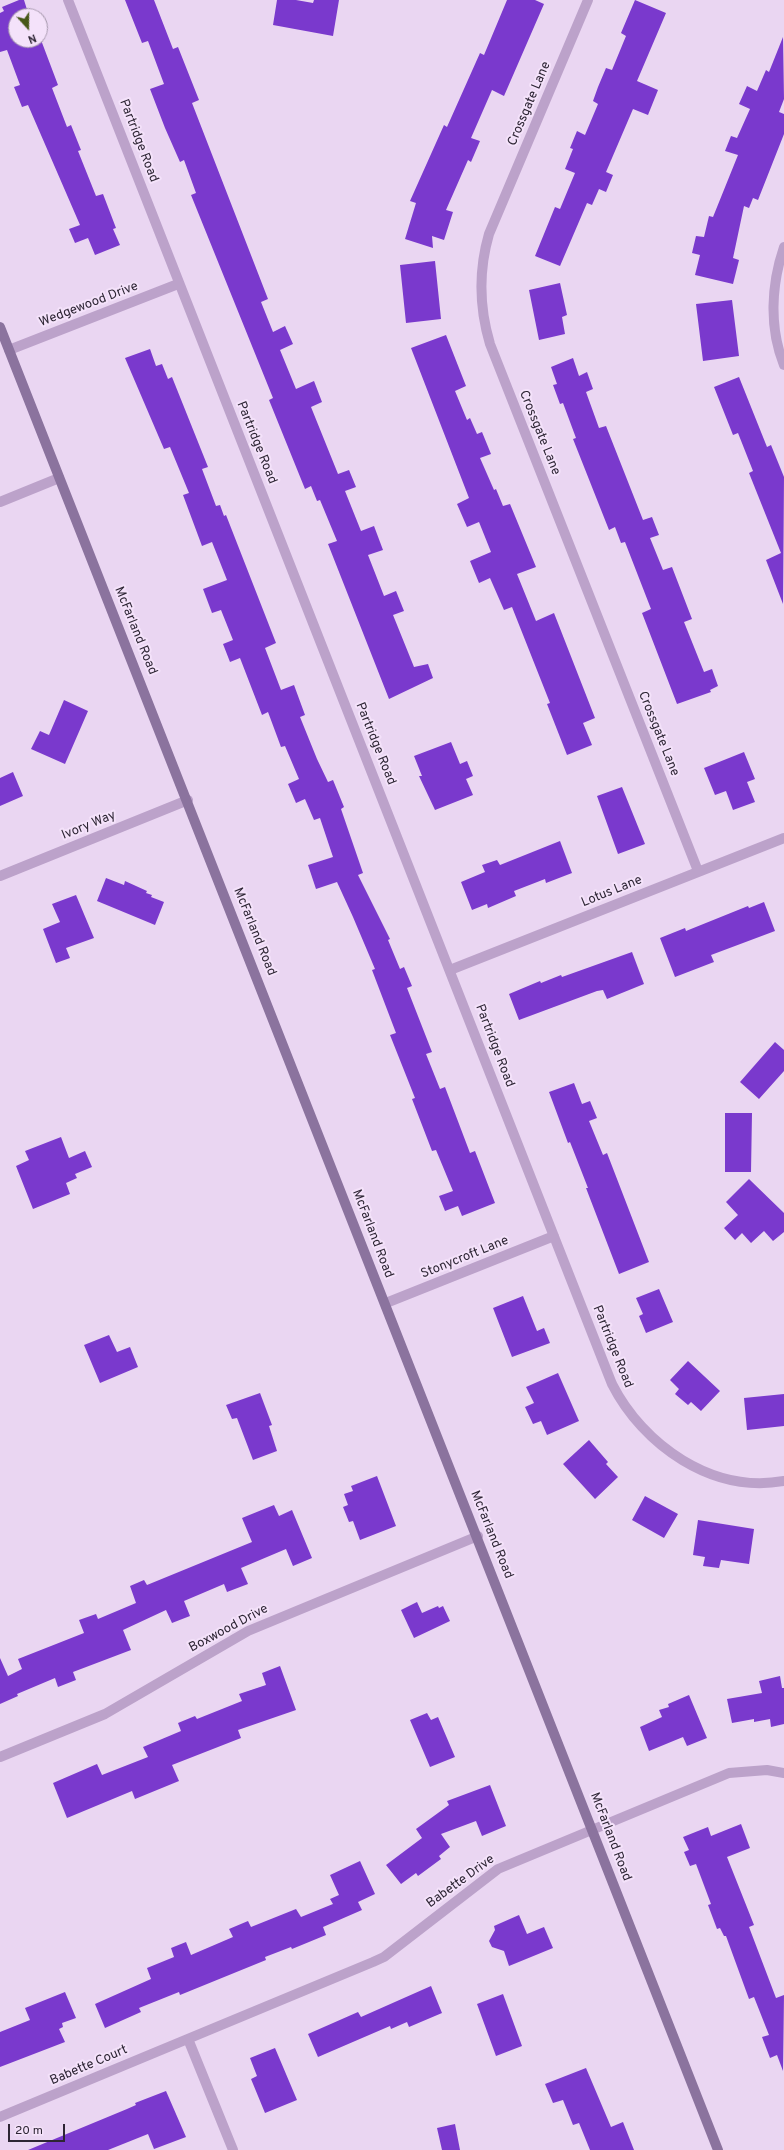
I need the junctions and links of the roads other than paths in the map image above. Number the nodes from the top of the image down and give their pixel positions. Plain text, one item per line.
1 (68, 0) edge
2 (588, 0) edge
3 (784, 247) edge
4 (178, 284) junction
5 (0, 327) edge
6 (9, 350) junction
7 (784, 365) edge
8 (59, 478) junction
9 (0, 502) edge
10 (188, 800) junction
11 (784, 838) edge
12 (698, 871) junction
13 (0, 876) edge
14 (450, 970) junction
15 (554, 1236) junction
16 (386, 1303) junction
17 (784, 1481) edge
18 (478, 1536) junction
19 (0, 1757) edge
20 (784, 1773) edge
21 (593, 1830) junction
22 (188, 2039) junction
23 (0, 2117) edge
24 (233, 2150) edge
25 (718, 2150) edge

1 - 4 street, Partridge Road
2 - 12 street, Crossgate Lane
3 - 7 street
4 - 6 street, Wedgewood Drive
4 - 14 street, Partridge Road
5 - 6 street, McFarland Road
6 - 8 street, McFarland Road
8 - 9 street
8 - 10 street, McFarland Road
10 - 13 street, Ivory Way
10 - 16 street, McFarland Road
11 - 12 street, Lotus Lane
12 - 14 street, Lotus Lane
14 - 15 street, Partridge Road
15 - 16 street, Stonycroft Lane
15 - 17 street, Partridge Road
16 - 18 street, McFarland Road
18 - 19 street, Boxwood Drive
18 - 21 street, McFarland Road
20 - 21 street, Babette Drive
21 - 22 street, Babette Drive
21 - 25 street, McFarland Road
22 - 23 street, Babette Court
22 - 24 street

